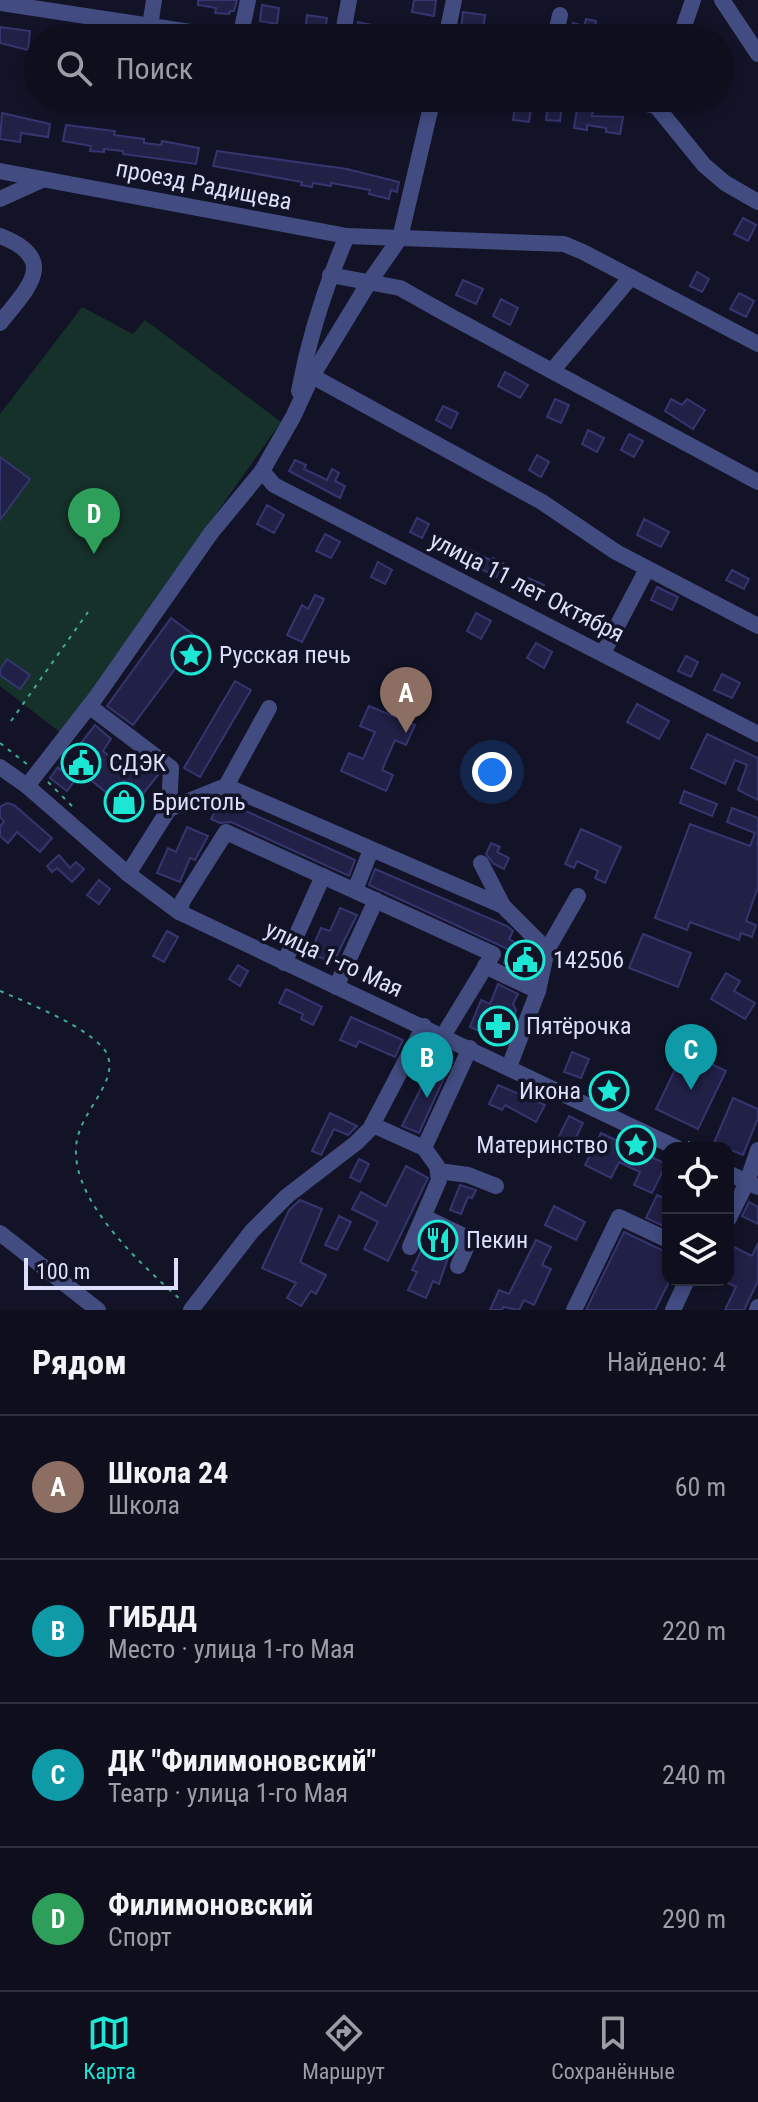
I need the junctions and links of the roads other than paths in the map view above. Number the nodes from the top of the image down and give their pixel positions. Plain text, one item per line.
1 (154, 0) edge
2 (248, 0) edge
3 (349, 0) edge
4 (454, 0) edge
5 (693, 0) edge
6 (722, 0) edge
7 (0, 3) edge
8 (29, 4) edge
9 (560, 15) dead end
10 (139, 24) edge
11 (150, 24) edge
12 (243, 24) edge
13 (345, 24) edge
14 (449, 24) edge
15 (558, 24) edge
16 (685, 24) edge
17 (758, 54) edge
18 (430, 112) edge
19 (665, 112) edge
20 (0, 171) edge
21 (44, 179) junction
22 (0, 199) edge
23 (758, 202) edge
24 (0, 236) edge
25 (347, 236) junction
26 (400, 238) junction
27 (330, 275) junction
28 (631, 277) junction
29 (368, 284) junction
30 (0, 323) edge
31 (758, 344) edge
32 (552, 371) junction
33 (312, 376) junction
34 (293, 417) junction
35 (262, 471) junction
36 (758, 482) edge
37 (647, 569) junction
38 (758, 626) edge
39 (603, 653) junction
40 (89, 706) junction
41 (269, 708) dead end
42 (758, 734) edge
43 (0, 767) edge
44 (27, 786) junction
45 (226, 786) junction
46 (169, 809) junction
47 (371, 850) junction
48 (481, 863) dead end
49 (128, 874) junction
50 (323, 876) junction
51 (355, 890) junction
52 (578, 896) dead end
53 (376, 900) junction
54 (503, 906) junction
55 (179, 912) junction
56 (547, 950) junction
57 (284, 963) junction
58 (485, 966) junction
59 (336, 987) junction
60 (538, 991) junction
61 (424, 1026) junction
62 (443, 1036) junction
63 (470, 1048) junction
64 (509, 1067) junction
65 (373, 1125) junction
66 (665, 1142) edge
67 (424, 1148) junction
68 (758, 1150) edge
69 (439, 1171) junction
70 (734, 1176) edge
71 (753, 1185) edge
72 (496, 1186) dead end
73 (732, 1214) edge
74 (424, 1217) junction
75 (0, 1233) edge
76 (662, 1237) edge
77 (410, 1247) dead end
78 (458, 1266) dead end
79 (684, 1286) edge
80 (98, 1310) edge
81 (192, 1310) edge
82 (574, 1310) edge
83 (673, 1310) edge

1 - 11 street
2 - 12 street
3 - 13 street
4 - 14 street
5 - 16 street
6 - 17 street
7 - 8 street
8 - 10 street
9 - 15 street
18 - 26 street
19 - 23 street
20 - 21 street, проезд Радищева
21 - 22 street
21 - 25 street, проезд Радищева
24 - 30 street
25 - 26 street, проезд Радищева
25 - 27 street
26 - 28 street, проезд Радищева
26 - 29 street
27 - 29 street
27 - 34 street
28 - 31 street, проезд Радищева
28 - 32 street
29 - 32 street
29 - 33 street
32 - 36 street
33 - 34 street
33 - 37 street
34 - 35 street
35 - 39 street, улица 11 лет Октября
35 - 40 street
37 - 38 street
37 - 39 street
39 - 42 street, улица 11 лет Октября
40 - 44 street
40 - 46 street
41 - 45 street
43 - 44 street, улица 1-го Мая
44 - 49 street, улица 1-го Мая
45 - 46 street
45 - 47 street
46 - 49 street
47 - 51 street
47 - 54 street
48 - 54 street
49 - 55 street, улица 1-го Мая
50 - 51 street
50 - 55 street
50 - 57 street
51 - 53 street
52 - 56 street
53 - 58 street
53 - 59 street
54 - 56 street
55 - 57 street, улица 1-го Мая
56 - 60 street
57 - 59 street, улица 1-го Мая
58 - 60 street
58 - 62 street
59 - 61 street, улица 1-го Мая
60 - 64 street
61 - 62 street, улица 1-го Мая
61 - 65 street
62 - 63 street, улица 1-го Мая
63 - 64 street, улица 1-го Мая
63 - 67 street
64 - 66 street, улица 1-го Мая
65 - 67 street
65 - 81 street
67 - 69 street
68 - 71 street
69 - 72 street
69 - 74 street
70 - 71 street
71 - 73 street
74 - 77 street
74 - 78 street
75 - 80 street
76 - 82 street
79 - 83 street

